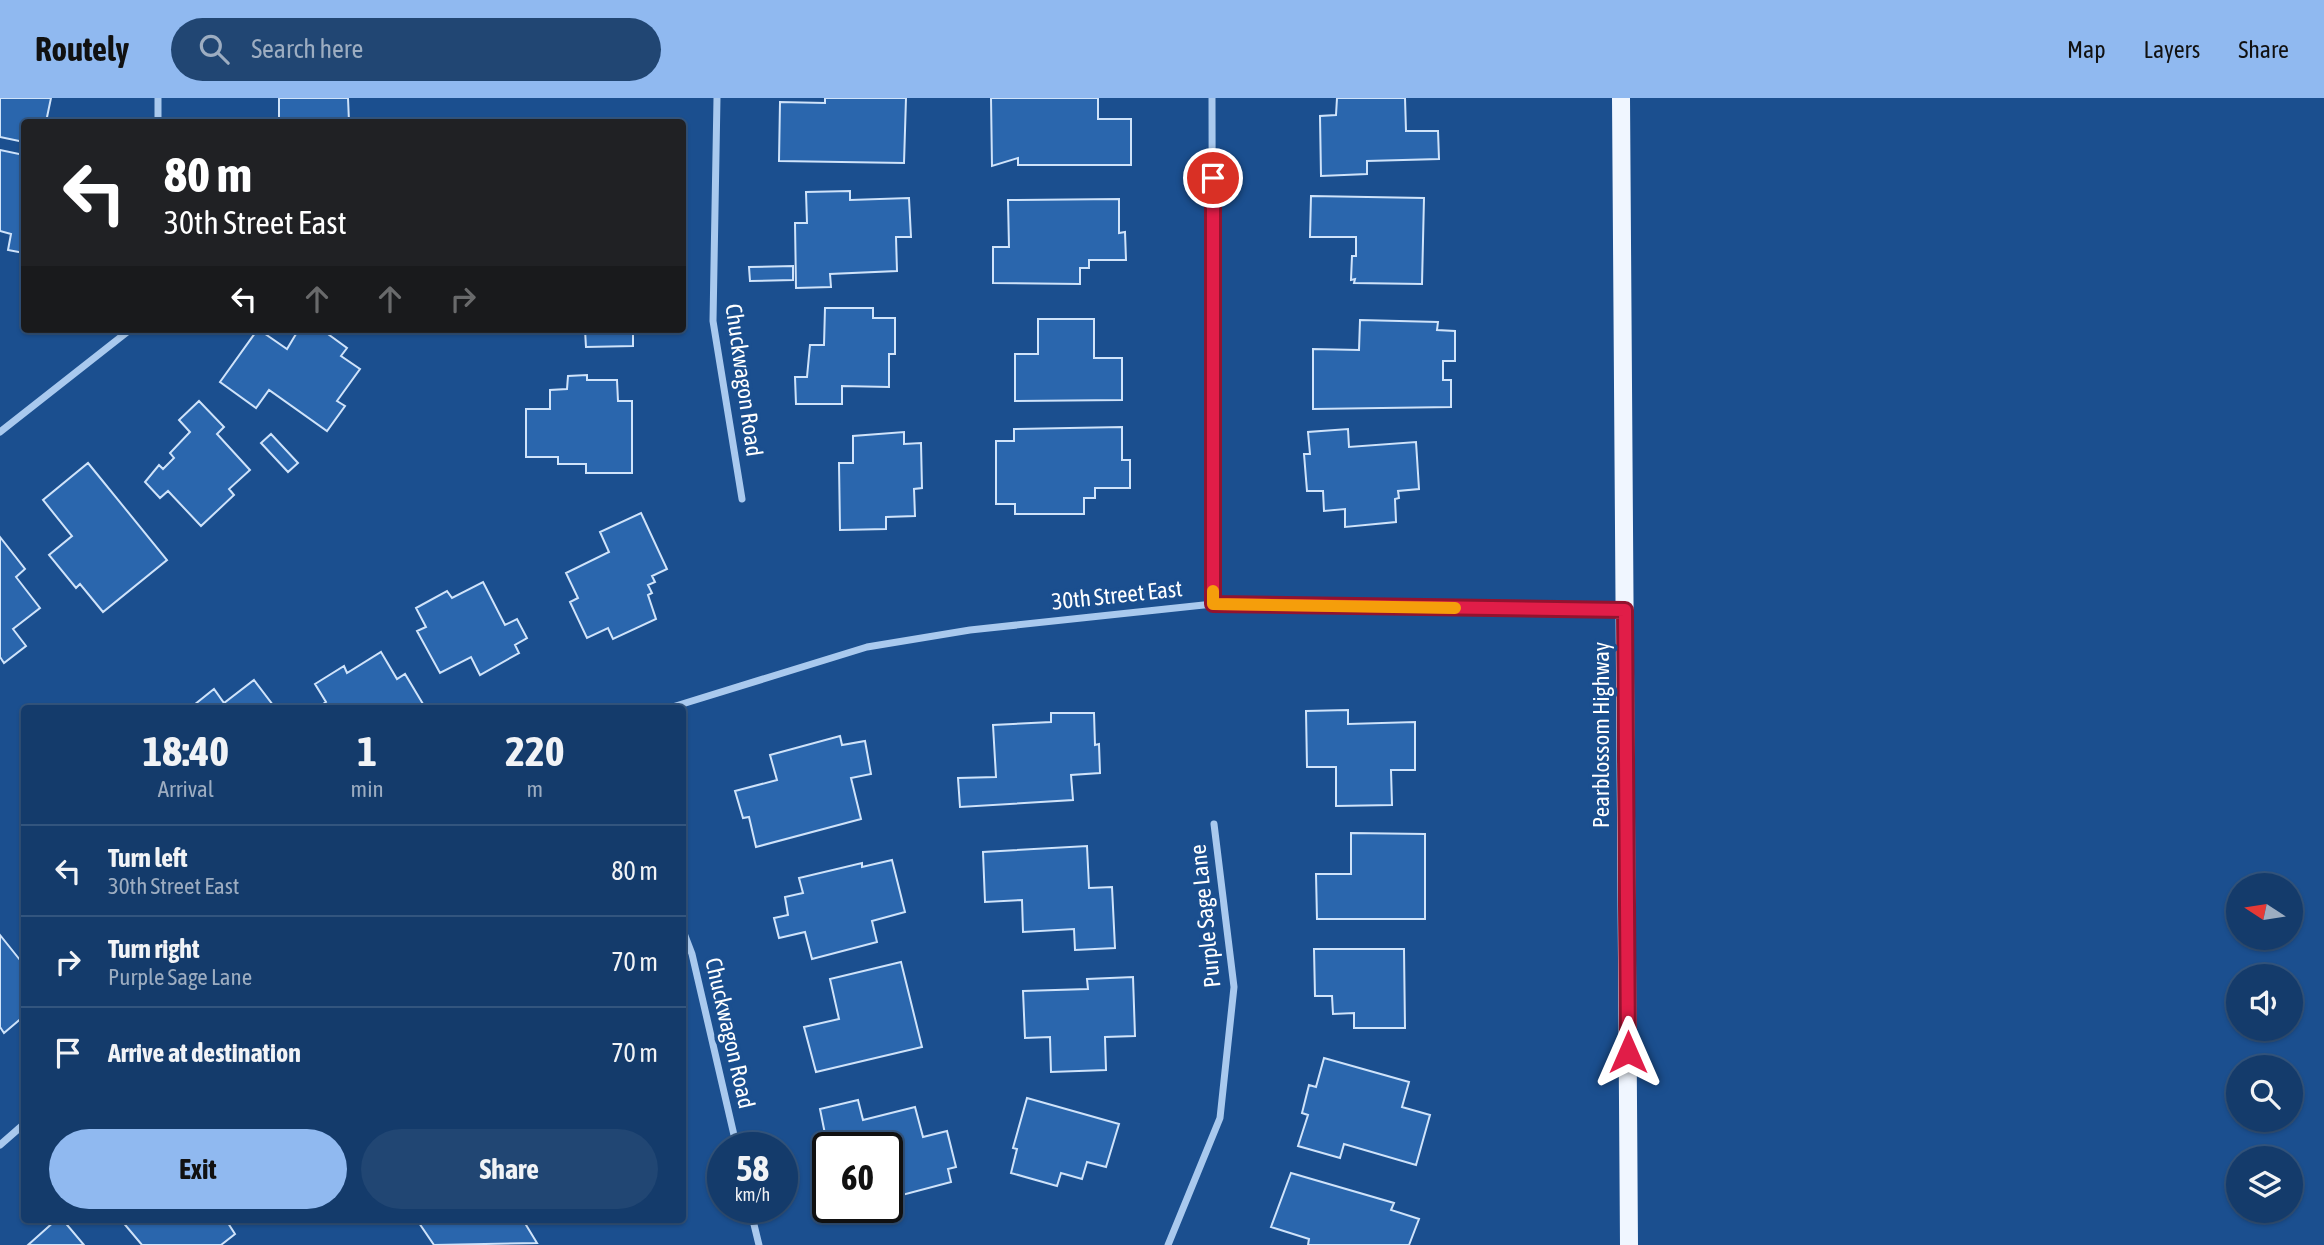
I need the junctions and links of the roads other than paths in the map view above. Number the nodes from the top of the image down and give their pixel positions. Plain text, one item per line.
1 (158, 98) edge
2 (717, 98) edge
3 (1212, 98) edge
4 (1622, 98) edge
5 (158, 119) edge
6 (126, 333) edge
7 (0, 432) edge
8 (741, 499) dead end
9 (1213, 604) junction
10 (1625, 610) junction
11 (679, 705) edge
12 (1214, 824) dead end
13 (686, 938) edge
14 (21, 1127) edge
15 (733, 1132) edge
16 (0, 1145) edge
17 (754, 1223) edge
18 (759, 1245) edge
19 (1168, 1245) edge
20 (1629, 1245) edge

1 - 5 street
2 - 8 street, Chuckwagon Road
3 - 9 street
4 - 10 main road, Pearblossom Highway
6 - 7 street
9 - 10 street, 30th Street East
9 - 11 street, 30th Street East
10 - 20 main road, Pearblossom Highway
12 - 19 street, Purple Sage Lane
13 - 15 street, Chuckwagon Road
14 - 16 street
17 - 18 street

